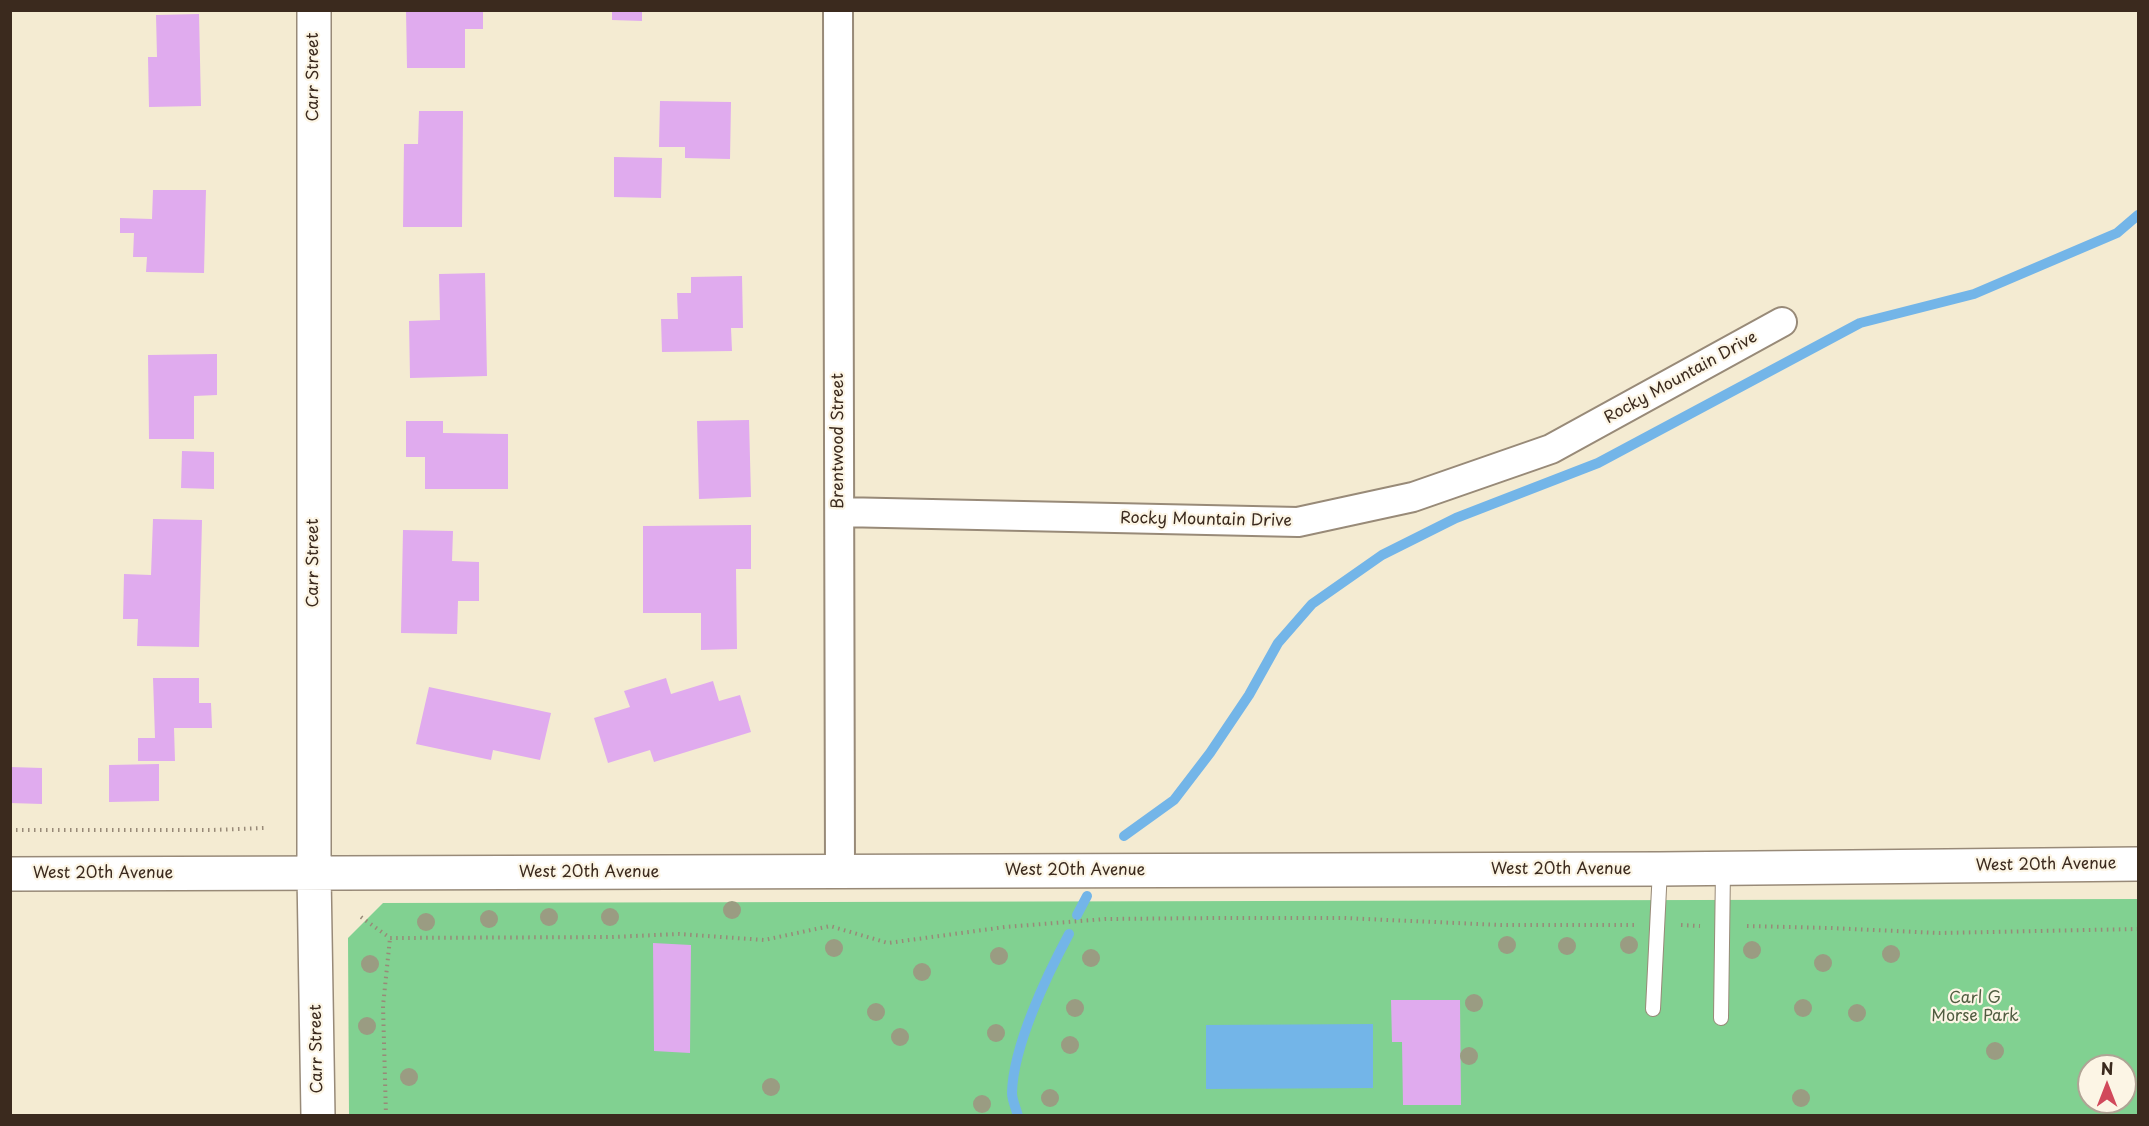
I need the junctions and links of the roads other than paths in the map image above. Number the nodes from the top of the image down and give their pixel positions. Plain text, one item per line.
1 (314, 10) edge
2 (837, 10) edge
3 (1782, 322) dead end
4 (840, 512) junction
5 (2139, 864) edge
6 (1660, 869) junction
7 (1723, 869) junction
8 (840, 872) junction
9 (10, 874) edge
10 (314, 874) junction
11 (1653, 1009) dead end
12 (1721, 1018) dead end
13 (318, 1116) edge

1 - 10 street, Carr Street
2 - 4 street, Brentwood Street
3 - 4 street, Rocky Mountain Drive
4 - 8 street, Brentwood Street
5 - 7 street, West 20th Avenue
6 - 7 street, West 20th Avenue
6 - 8 street, West 20th Avenue
6 - 11 lane
7 - 12 lane
8 - 10 street, West 20th Avenue
9 - 10 street, West 20th Avenue
10 - 13 street, Carr Street

